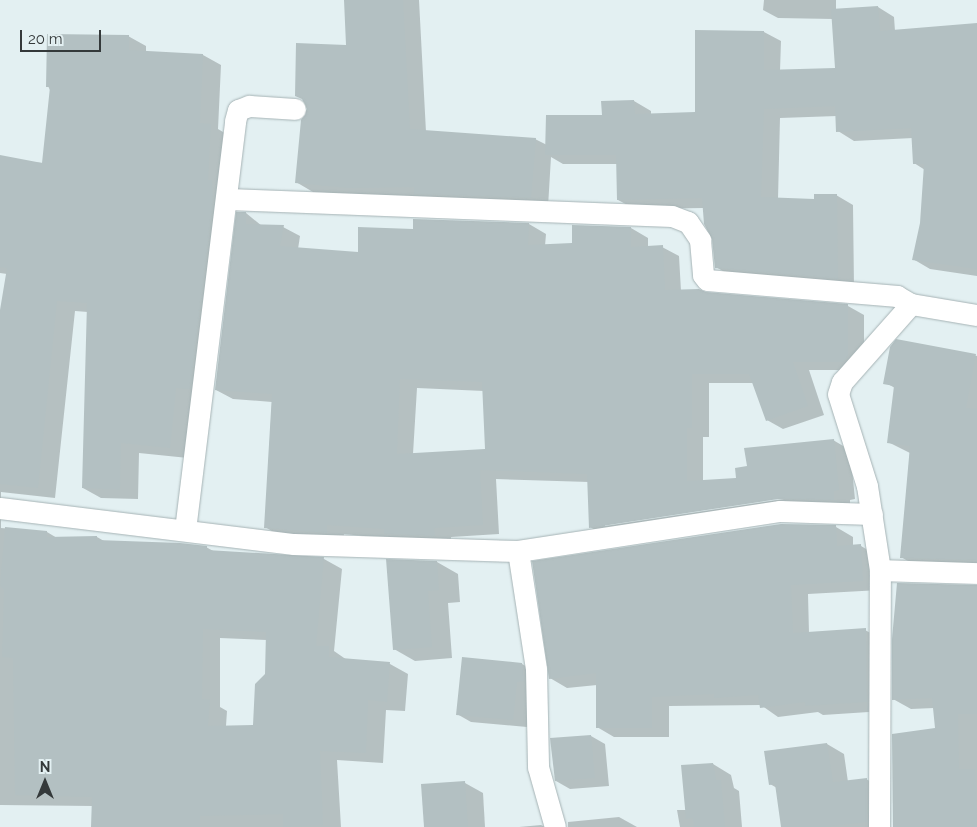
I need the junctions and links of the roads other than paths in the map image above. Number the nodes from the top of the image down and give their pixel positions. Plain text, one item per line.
1 (295, 109) dead end
2 (228, 198) junction
3 (911, 304) junction
4 (977, 315) edge
5 (0, 508) edge
6 (872, 514) junction
7 (185, 530) junction
8 (518, 551) junction
9 (880, 570) junction
10 (977, 573) edge
11 (555, 827) edge
12 (879, 827) edge

1 - 2 street
2 - 3 street
2 - 7 street
3 - 4 street
3 - 6 street
5 - 7 street
6 - 8 street
6 - 9 street
7 - 8 street
8 - 11 street
9 - 10 street
9 - 12 street

